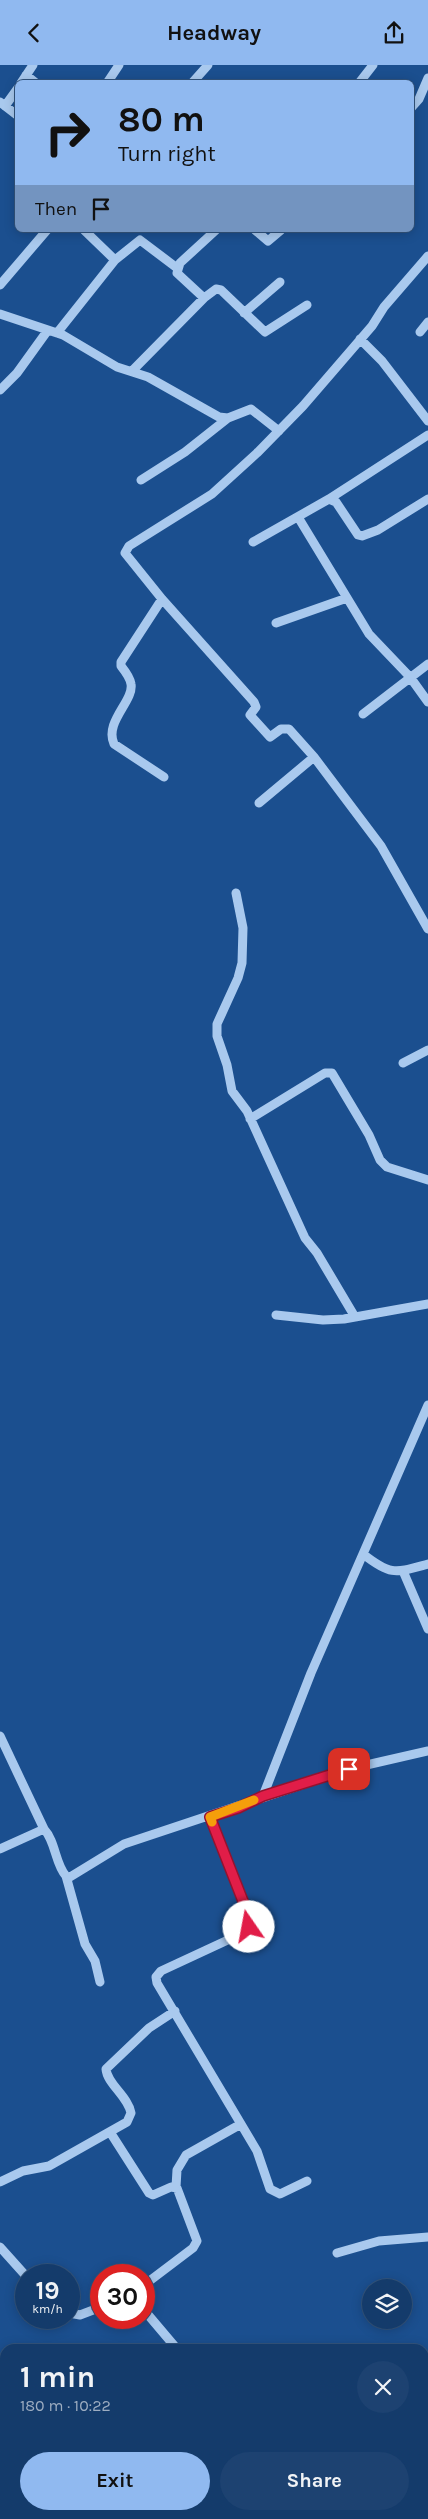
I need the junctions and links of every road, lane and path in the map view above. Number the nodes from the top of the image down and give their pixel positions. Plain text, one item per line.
1 (33, 65) edge
2 (119, 65) edge
3 (208, 65) edge
4 (374, 65) edge
5 (428, 78) edge
6 (24, 79) edge
7 (112, 80) edge
8 (195, 80) edge
9 (362, 80) edge
10 (15, 91) edge
11 (3, 104) edge
12 (414, 105) edge
13 (15, 114) edge
14 (46, 232) edge
15 (86, 232) edge
16 (214, 232) edge
17 (257, 232) edge
18 (279, 232) edge
19 (428, 256) edge
20 (115, 260) junction
21 (176, 269) junction
22 (280, 282) dead end
23 (0, 285) edge
24 (204, 298) junction
25 (307, 305) dead end
26 (244, 313) junction
27 (0, 314) edge
28 (428, 322) edge
29 (48, 330) junction
30 (420, 332) dead end
31 (58, 333) junction
32 (360, 339) junction
33 (132, 371) junction
34 (0, 390) edge
35 (228, 418) junction
36 (428, 421) edge
37 (279, 431) junction
38 (428, 435) edge
39 (141, 481) dead end
40 (329, 499) junction
41 (428, 499) edge
42 (298, 517) junction
43 (253, 542) dead end
44 (347, 598) junction
45 (162, 599) junction
46 (276, 623) dead end
47 (428, 664) edge
48 (410, 677) junction
49 (428, 702) edge
50 (363, 714) dead end
51 (314, 757) junction
52 (164, 777) dead end
53 (259, 803) dead end
54 (236, 893) dead end
55 (428, 929) edge
56 (428, 1050) edge
57 (403, 1063) dead end
58 (250, 1119) junction
59 (428, 1180) edge
60 (428, 1304) edge
61 (276, 1315) dead end
62 (355, 1317) junction
63 (428, 1405) edge
64 (363, 1554) junction
65 (428, 1564) edge
66 (403, 1571) junction
67 (428, 1629) edge
68 (0, 1736) edge
69 (428, 1751) edge
70 (263, 1796) junction
71 (210, 1817) junction
72 (44, 1829) junction
73 (0, 1849) edge
74 (66, 1877) junction
75 (100, 1982) dead end
76 (175, 2011) junction
77 (241, 2124) junction
78 (110, 2132) junction
79 (307, 2181) dead end
80 (0, 2182) edge
81 (176, 2187) junction
82 (428, 2237) edge
83 (0, 2247) edge
84 (337, 2253) dead end
85 (15, 2264) edge
86 (155, 2276) edge
87 (155, 2323) edge
88 (173, 2344) edge

1 - 6 street
2 - 7 street
3 - 8 street
4 - 9 street
5 - 12 street
10 - 11 street
11 - 13 street
14 - 23 street
15 - 20 street
16 - 21 street
17 - 18 street
19 - 32 street
20 - 21 street
20 - 31 street
21 - 24 street
22 - 26 street
24 - 26 street
24 - 33 street
25 - 26 street
27 - 29 street
28 - 30 street
29 - 31 street
29 - 34 street
31 - 33 street
32 - 36 street
32 - 37 street
33 - 35 street
35 - 37 street
35 - 39 street
37 - 45 street
38 - 40 street
40 - 41 street
40 - 42 street
42 - 43 street
42 - 44 street
44 - 46 street
44 - 48 street
45 - 51 street
45 - 52 street
47 - 48 street
48 - 49 street
48 - 50 street
51 - 53 street
51 - 55 street
54 - 58 street
56 - 57 street
58 - 59 street
58 - 62 street
60 - 62 street
61 - 62 street
63 - 64 street
64 - 66 street
64 - 70 street
65 - 66 street
66 - 67 street
68 - 72 street
69 - 70 street
70 - 71 street
71 - 74 street
71 - 76 street
72 - 73 street
72 - 74 street
74 - 75 street
76 - 77 street
76 - 78 street
77 - 79 street
77 - 81 street
78 - 80 street
78 - 81 street
81 - 86 street
82 - 84 street
83 - 85 street
87 - 88 street

